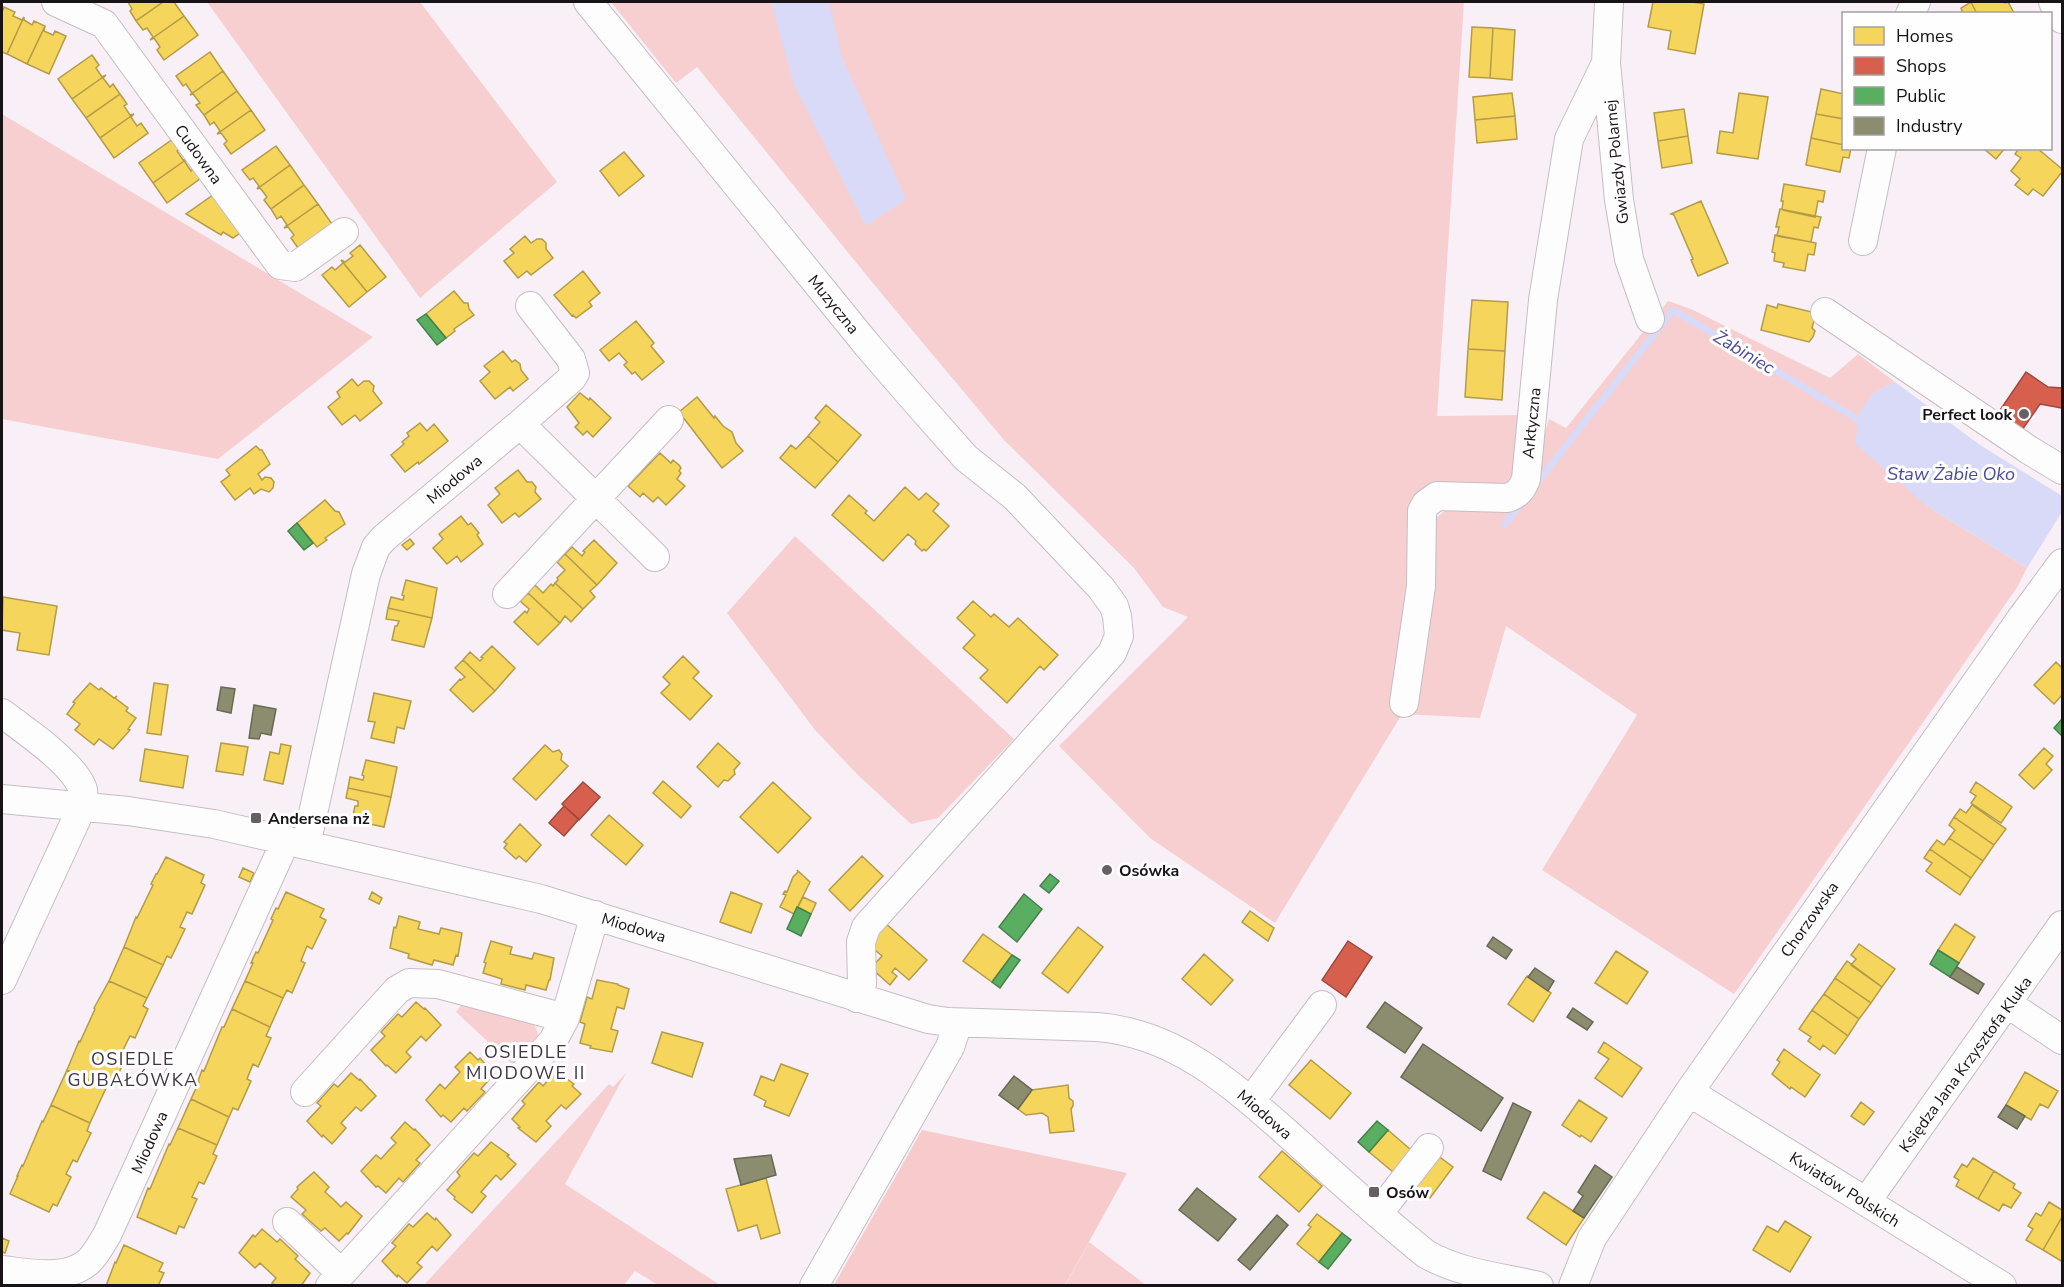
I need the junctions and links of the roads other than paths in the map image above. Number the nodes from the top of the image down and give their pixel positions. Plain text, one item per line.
1 (56, 2) edge
2 (588, 2) edge
3 (1609, 2) edge
4 (2053, 2) edge
5 (2062, 19) edge
6 (1606, 63) junction
7 (1882, 150) edge
8 (344, 232) dead end
9 (1863, 241) dead end
10 (530, 306) dead end
11 (1825, 312) dead end
12 (1650, 319) dead end
13 (669, 420) dead end
14 (520, 424) junction
15 (2062, 470) edge
16 (595, 498) junction
17 (655, 557) dead end
18 (2062, 563) edge
19 (507, 594) dead end
20 (1404, 703) dead end
21 (2, 713) edge
22 (2, 799) edge
23 (82, 807) junction
24 (289, 850) junction
25 (595, 915) junction
26 (2062, 926) edge
27 (2, 980) edge
28 (857, 998) junction
29 (2008, 1004) junction
30 (1322, 1005) dead end
31 (565, 1018) junction
32 (958, 1023) junction
33 (2062, 1040) edge
34 (304, 1092) dead end
35 (1689, 1092) junction
36 (1251, 1101) junction
37 (1429, 1148) dead end
38 (1866, 1202) junction
39 (1378, 1214) junction
40 (287, 1222) dead end
41 (1426, 1254) junction
42 (2, 1270) edge
43 (336, 1279) edge
44 (1496, 1281) edge
45 (814, 1286) edge
46 (1467, 1286) edge
47 (1539, 1286) edge
48 (1573, 1286) edge
49 (2002, 1286) edge

1 - 8 street, Cudowna
2 - 28 street, Muzyczna
3 - 6 street, Gwiazdy Polarnej
4 - 5 street
6 - 12 street, Gwiazdy Polarnej
6 - 20 street, Arktyczna
7 - 9 street
10 - 14 street, Miodowa
11 - 15 street
13 - 16 street
14 - 16 street
14 - 24 street, Miodowa
16 - 17 street
16 - 19 street
18 - 35 street, Chorzowska
21 - 23 street
22 - 23 street, Miodowa
23 - 24 street, Miodowa
23 - 27 street
24 - 25 street, Miodowa
24 - 42 street, Miodowa
25 - 28 street, Miodowa
25 - 31 street
26 - 29 street, Księdza Jana Krzysztofa Kluka
28 - 32 street, Miodowa
29 - 33 street
29 - 38 street, Księdza Jana Krzysztofa Kluka
30 - 36 street
31 - 34 street
31 - 43 street
32 - 36 street, Miodowa
32 - 45 street
35 - 38 street, Kwiatów Polskich
35 - 48 street, Chorzowska
36 - 39 street, Miodowa
37 - 39 street
38 - 49 street, Kwiatów Polskich
39 - 41 street, Miodowa
40 - 43 street
41 - 44 street, Miodowa
41 - 46 street
44 - 47 street, Miodowa

